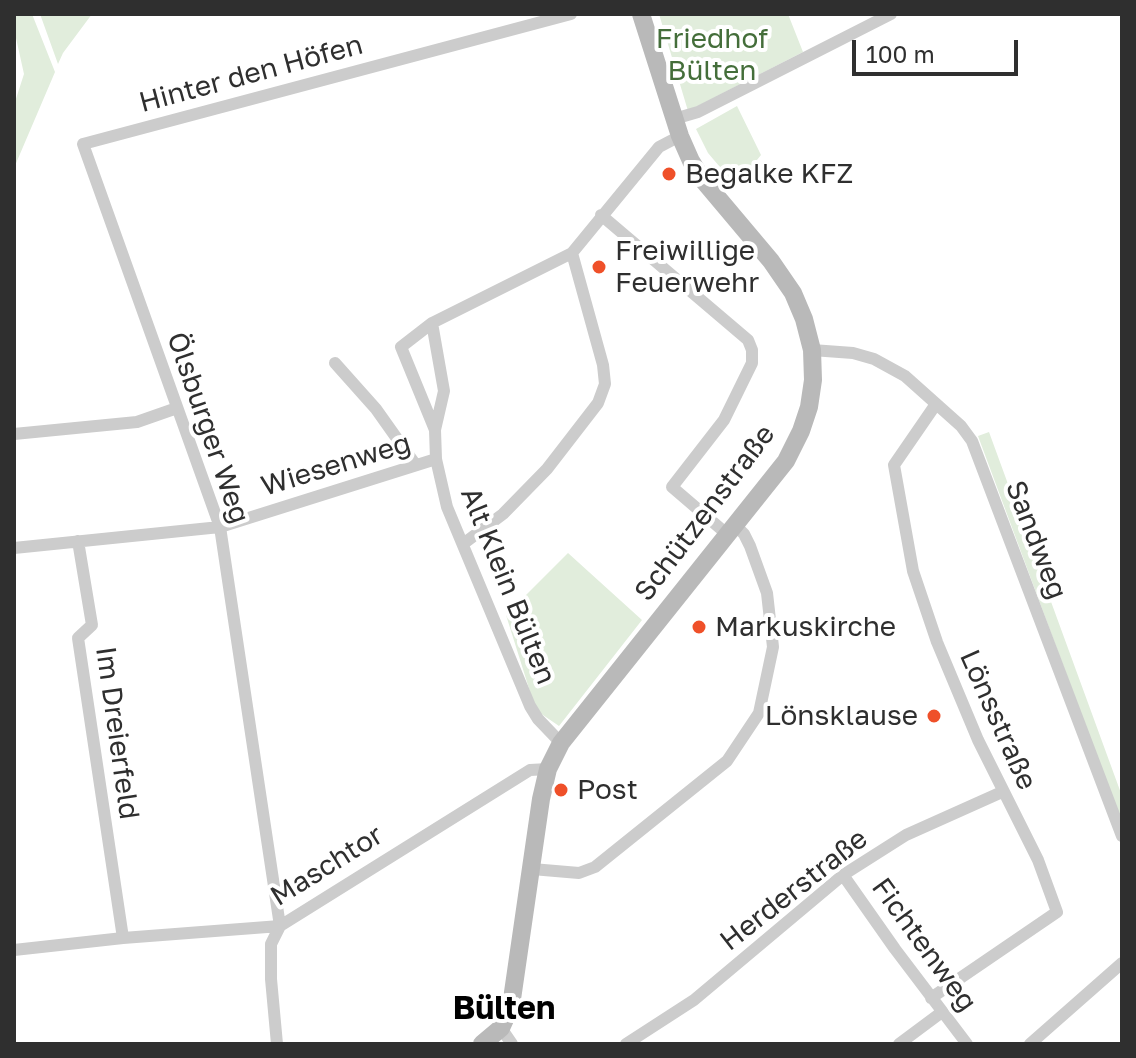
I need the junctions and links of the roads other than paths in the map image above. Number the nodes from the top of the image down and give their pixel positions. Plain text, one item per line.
1 (571, 14) edge
2 (641, 14) edge
3 (891, 14) edge
4 (677, 128) junction
5 (83, 144) joint
6 (601, 215) junction
7 (572, 253) junction
8 (432, 323) junction
9 (812, 350) junction
10 (335, 363) dead end
11 (936, 404) junction
12 (177, 408) junction
13 (435, 430) junction
14 (14, 434) edge
15 (436, 459) junction
16 (415, 464) junction
17 (220, 527) junction
18 (732, 531) junction
19 (78, 541) junction
20 (463, 544) junction
21 (14, 548) edge
22 (561, 743) junction
23 (548, 769) junction
24 (1002, 792) junction
25 (1122, 836) edge
26 (532, 869) junction
27 (843, 875) junction
28 (280, 926) junction
29 (123, 938) junction
30 (14, 950) edge
31 (1122, 963) edge
32 (931, 998) junction
33 (942, 1012) junction
34 (501, 1028) junction
35 (277, 1044) edge
36 (482, 1044) edge
37 (512, 1044) edge
38 (626, 1044) edge
39 (899, 1044) edge
40 (967, 1044) edge
41 (1030, 1044) edge

1 - 5 street, Hinter den Höfen
2 - 4 street, Schützenstraße
3 - 4 street
4 - 6 street
4 - 9 street, Schützenstraße
5 - 12 street, Ölsburger Weg
6 - 7 street
6 - 18 street
7 - 8 street
7 - 20 street
8 - 13 street, Alt Klein Bülten
8 - 13 street
9 - 11 street, Sandweg
9 - 18 street, Schützenstraße
10 - 16 street
11 - 24 street, Lönsstraße
11 - 25 street, Sandweg
12 - 14 street
12 - 17 street, Ölsburger Weg
13 - 15 street, Alt Klein Bülten
15 - 16 street, Wiesenweg
15 - 20 street, Alt Klein Bülten
16 - 17 street, Wiesenweg
17 - 19 street, Wiesenweg
17 - 28 street, Ölsburger Weg
18 - 22 street, Schützenstraße
18 - 26 street
19 - 21 street, Wiesenweg
19 - 29 street, Im Dreierfeld
20 - 22 street, Alt Klein Bülten
22 - 23 street, Schützenstraße
23 - 26 street, Schützenstraße
23 - 28 street, Maschtor
24 - 27 street, Herderstraße
24 - 32 street, Lönsstraße
26 - 34 street, Schützenstraße
27 - 32 street, Fichtenweg
27 - 38 street, Herderstraße
28 - 29 street, Maschtor
28 - 35 street
29 - 30 street, Maschtor
31 - 41 street
32 - 33 street, Fichtenweg
33 - 39 street
33 - 40 street, Fichtenweg
34 - 36 street
34 - 37 street

